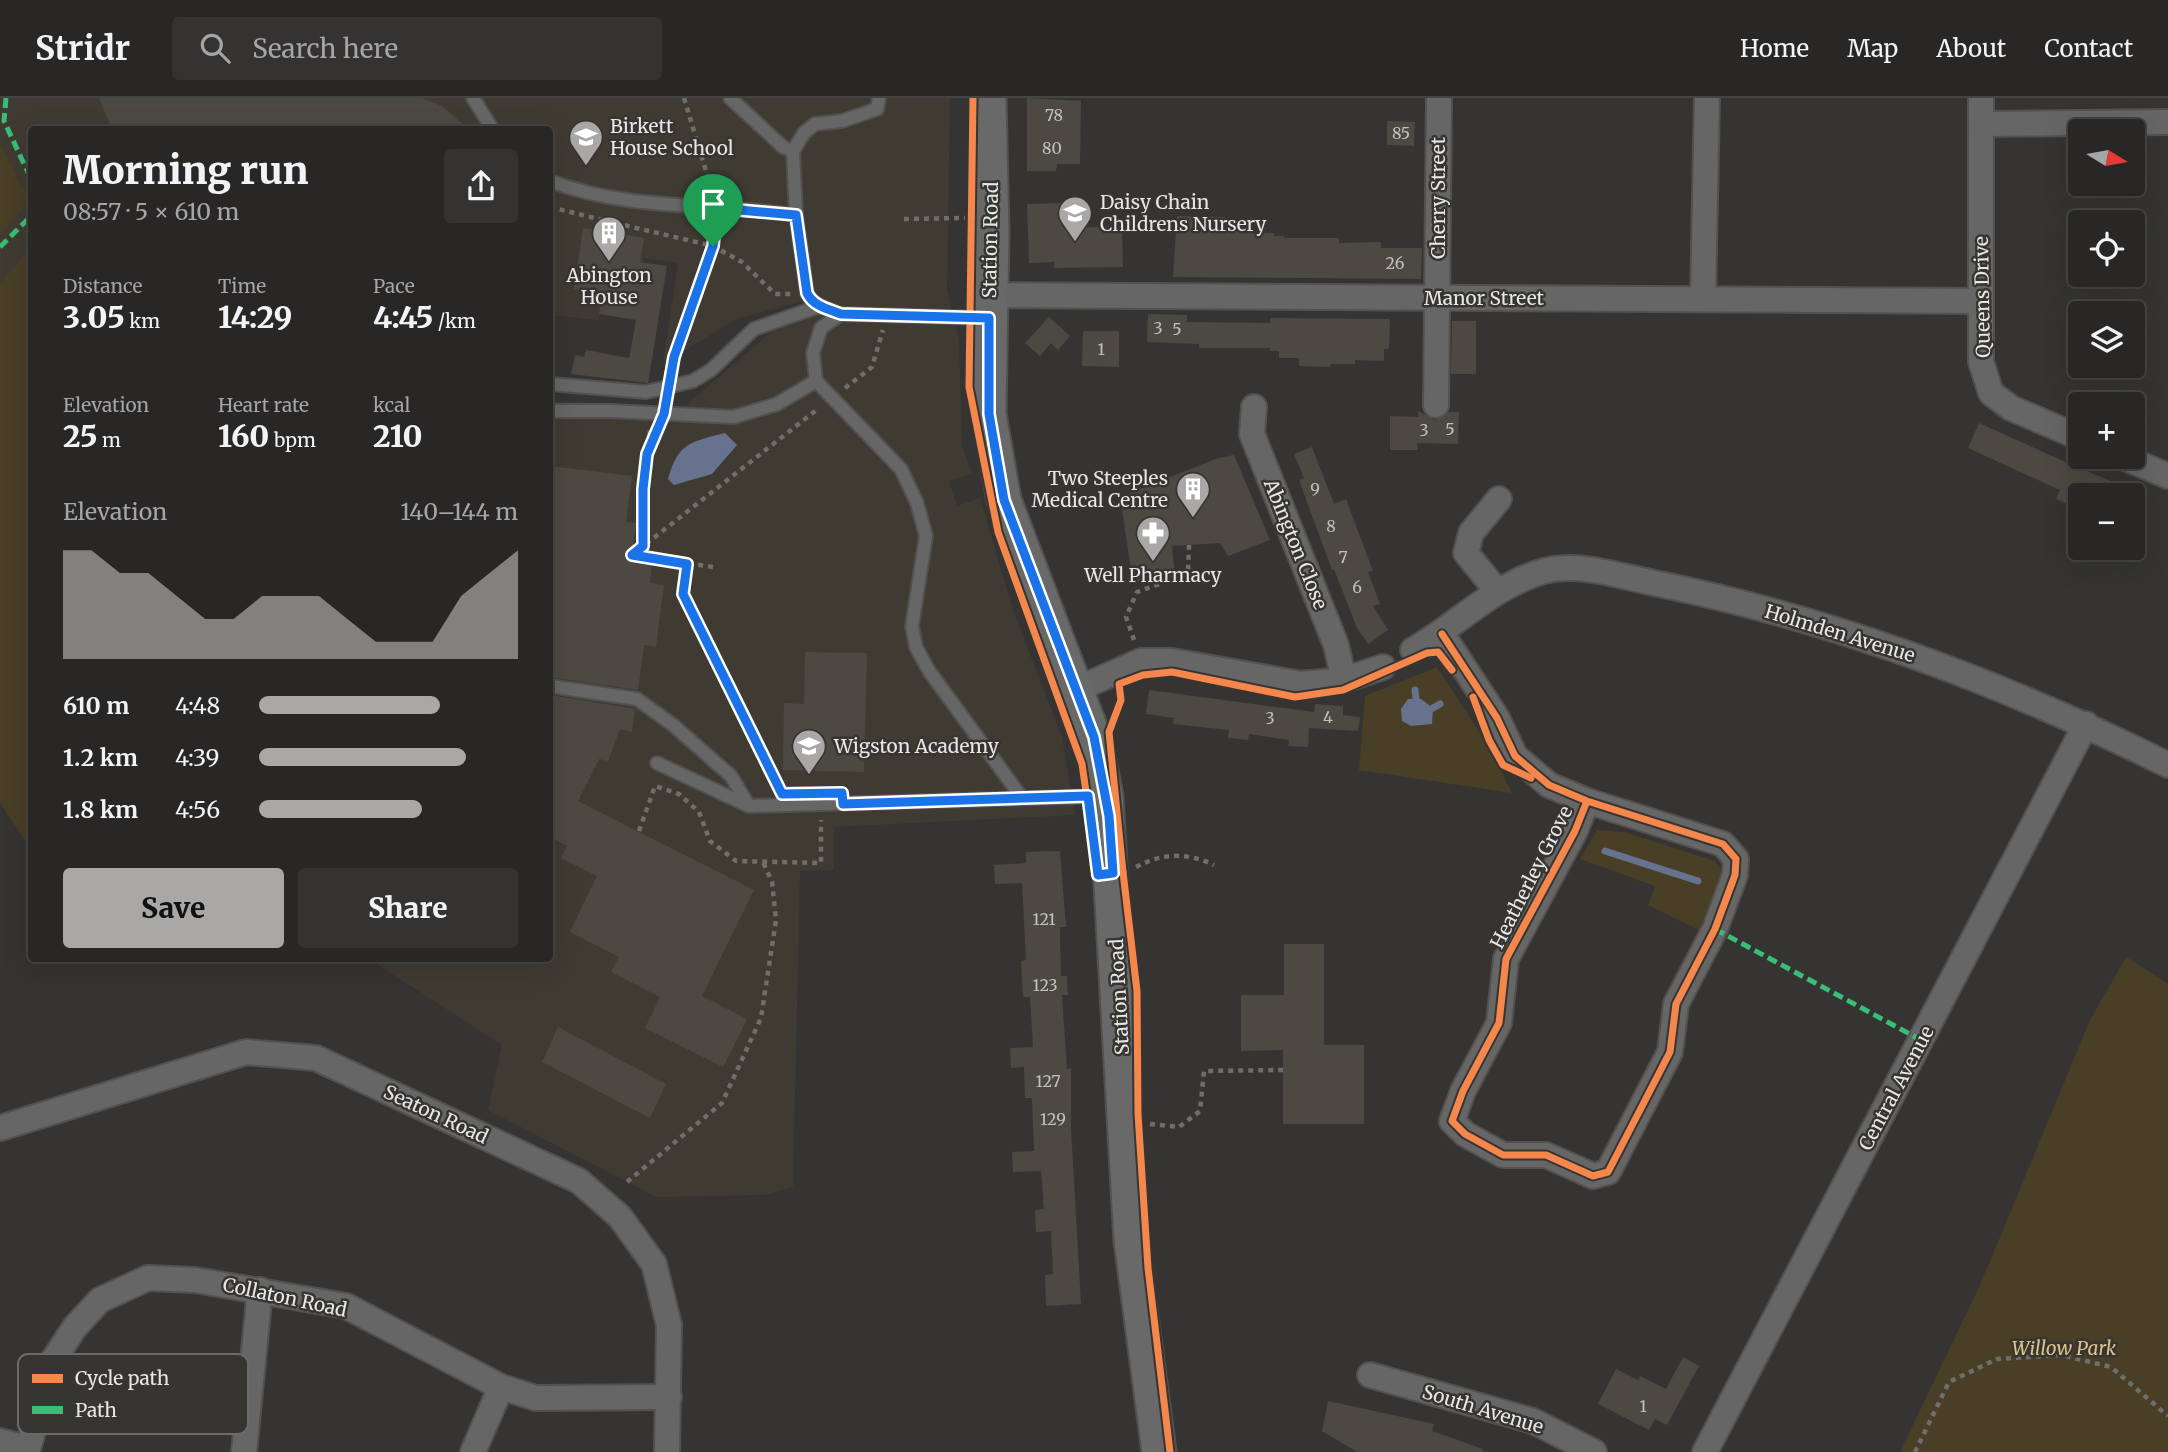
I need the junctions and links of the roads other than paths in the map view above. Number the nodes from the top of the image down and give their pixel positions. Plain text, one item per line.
1 (473, 98) edge
2 (730, 98) edge
3 (879, 98) edge
4 (989, 98) edge
5 (1439, 98) edge
6 (1707, 98) edge
7 (1981, 98) edge
8 (2168, 122) edge
9 (1982, 124) junction
10 (490, 126) edge
11 (793, 151) junction
12 (553, 182) edge
13 (796, 215) junction
14 (1438, 298) junction
15 (1703, 298) junction
16 (1980, 300) junction
17 (820, 306) junction
18 (989, 307) junction
19 (841, 314) junction
20 (816, 381) junction
21 (553, 384) edge
22 (1436, 405) dead end
23 (1254, 407) dead end
24 (553, 411) edge
25 (2068, 432) edge
26 (2145, 466) edge
27 (2168, 476) edge
28 (1499, 499) dead end
29 (1497, 591) junction
30 (1441, 634) junction
31 (1413, 650) dead end
32 (1383, 667) dead end
33 (1345, 680) junction
34 (553, 686) edge
35 (1075, 690) junction
36 (2086, 724) junction
37 (657, 763) dead end
38 (2168, 765) edge
39 (1106, 796) junction
40 (1021, 798) junction
41 (1587, 801) junction
42 (749, 806) junction
43 (0, 1128) edge
44 (260, 1290) junction
45 (57, 1354) edge
46 (1370, 1375) dead end
47 (501, 1387) junction
48 (669, 1397) junction
49 (248, 1412) edge
50 (246, 1434) edge
51 (0, 1441) edge
52 (27, 1450) edge
53 (244, 1452) edge
54 (473, 1452) edge
55 (667, 1452) edge
56 (1159, 1452) edge
57 (1594, 1452) edge
58 (1705, 1452) edge

1 - 10 lane
2 - 11 lane
3 - 11 lane
4 - 18 main road, Station Road
5 - 14 street, Cherry Street
6 - 15 street
7 - 9 street, Queens Drive
8 - 9 street
9 - 16 street, Queens Drive
11 - 13 lane
12 - 13 lane
13 - 17 lane
14 - 15 street, Manor Street
14 - 18 street, Manor Street
14 - 22 street, Cherry Street
15 - 16 street, Manor Street
16 - 25 street, Queens Drive
17 - 19 lane
17 - 21 lane
18 - 19 lane
18 - 35 main road, Station Road
19 - 20 lane
20 - 24 lane
20 - 40 lane
23 - 33 street, Abington Close
26 - 27 street
28 - 29 street
29 - 30 street, Holmden Avenue
29 - 36 street, Holmden Avenue
30 - 31 street, Holmden Avenue
30 - 41 street, Heatherley Grove
32 - 33 street
33 - 35 street
34 - 42 lane
35 - 39 main road, Station Road
36 - 38 street, Holmden Avenue
36 - 58 street, Central Avenue
37 - 42 lane
39 - 40 lane
39 - 56 main road, Station Road
40 - 42 lane
41 - 41 street, Heatherley Grove
43 - 48 street, Seaton Road
44 - 45 street, Collaton Road
44 - 47 street, Collaton Road
44 - 49 street
46 - 57 street, South Avenue
47 - 48 street, Collaton Road
47 - 54 street
48 - 55 street, Seaton Road
50 - 53 street
51 - 52 street

